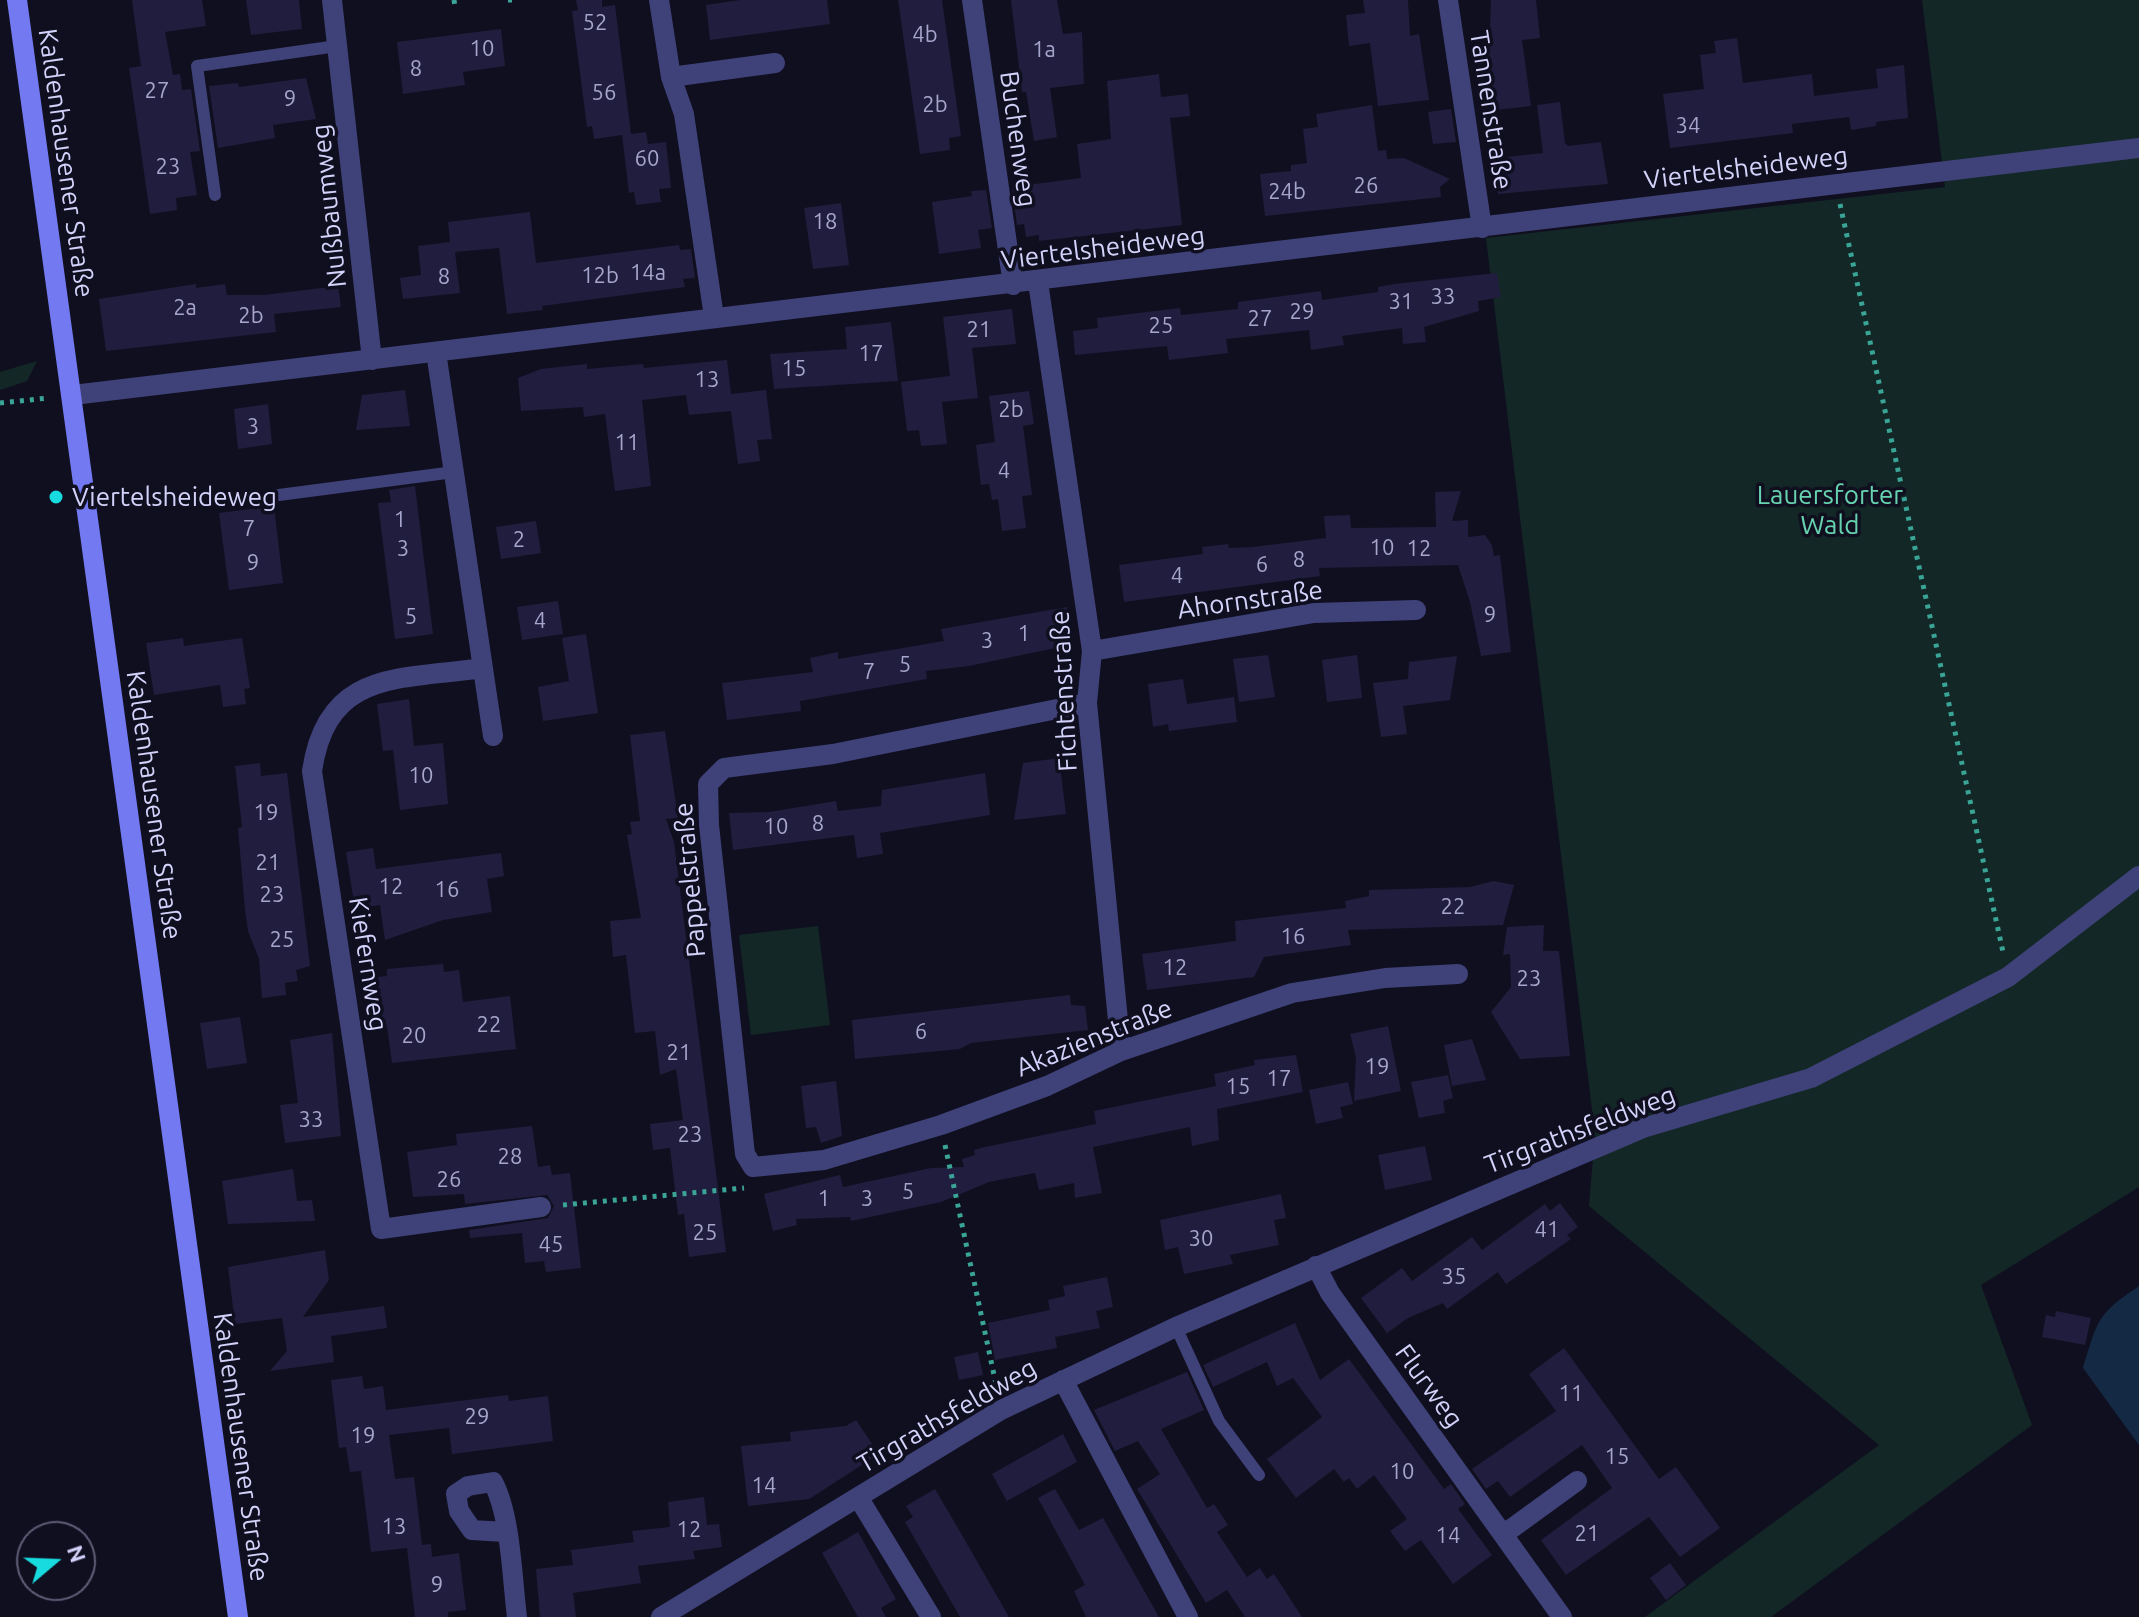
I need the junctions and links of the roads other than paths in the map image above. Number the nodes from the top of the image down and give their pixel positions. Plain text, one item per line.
1 (17, 0) edge
2 (332, 0) edge
3 (659, 0) edge
4 (972, 0) edge
5 (1448, 0) edge
6 (337, 46) junction
7 (775, 63) dead end
8 (671, 77) junction
9 (2139, 148) edge
10 (215, 195) dead end
11 (1482, 228) junction
12 (1038, 282) junction
13 (1013, 285) junction
14 (714, 317) junction
15 (436, 352) junction
16 (372, 360) junction
17 (73, 395) junction
18 (454, 472) junction
19 (279, 495) dead end
20 (1416, 610) dead end
21 (1092, 651) junction
22 (483, 668) junction
23 (1087, 703) junction
24 (493, 736) dead end
25 (2139, 876) edge
26 (1458, 974) dead end
27 (1121, 1051) junction
28 (753, 1167) joint
29 (541, 1207) road end
30 (1316, 1266) junction
31 (1176, 1327) junction
32 (1063, 1380) junction
33 (1259, 1475) dead end
34 (1577, 1481) dead end
35 (858, 1497) junction
36 (505, 1532) dead end
37 (1504, 1534) junction
38 (238, 1617) edge
39 (517, 1617) edge
40 (661, 1617) edge
41 (931, 1617) edge
42 (1188, 1617) edge
43 (1562, 1617) edge

1 - 17 main road, Kaldenhausener Straße
2 - 6 street, Nußbaumweg
3 - 8 street
4 - 13 street, Buchenweg
5 - 11 street, Tannenstraße
6 - 10 lane
6 - 16 street, Nußbaumweg
7 - 8 street
8 - 14 street
9 - 11 street, Viertelsheideweg
11 - 12 street, Viertelsheideweg
12 - 13 street, Viertelsheideweg
12 - 21 street, Fichtenstraße
13 - 14 street, Viertelsheideweg
14 - 15 street, Viertelsheideweg
15 - 16 street, Viertelsheideweg
15 - 18 street
16 - 17 street, Viertelsheideweg
17 - 38 main road, Kaldenhausener Straße
18 - 19 lane
18 - 22 street
20 - 21 street, Ahornstraße
21 - 23 street, Fichtenstraße
22 - 24 street
22 - 29 street, Kiefernweg
23 - 27 street, Fichtenstraße
23 - 28 street, Pappelstraße
25 - 30 street, Tirgrathsfeldweg
26 - 27 street, Akazienstraße
27 - 28 street, Akazienstraße
30 - 31 street, Tirgrathsfeldweg
30 - 37 street, Flurweg
31 - 32 street, Tirgrathsfeldweg
31 - 33 lane
32 - 35 street, Tirgrathsfeldweg
32 - 42 street, Tirgrathsfeldweg
34 - 37 street
35 - 40 street, Tirgrathsfeldweg
35 - 41 street, Tirgrathsfeldweg
36 - 39 street
37 - 43 street, Flurweg

